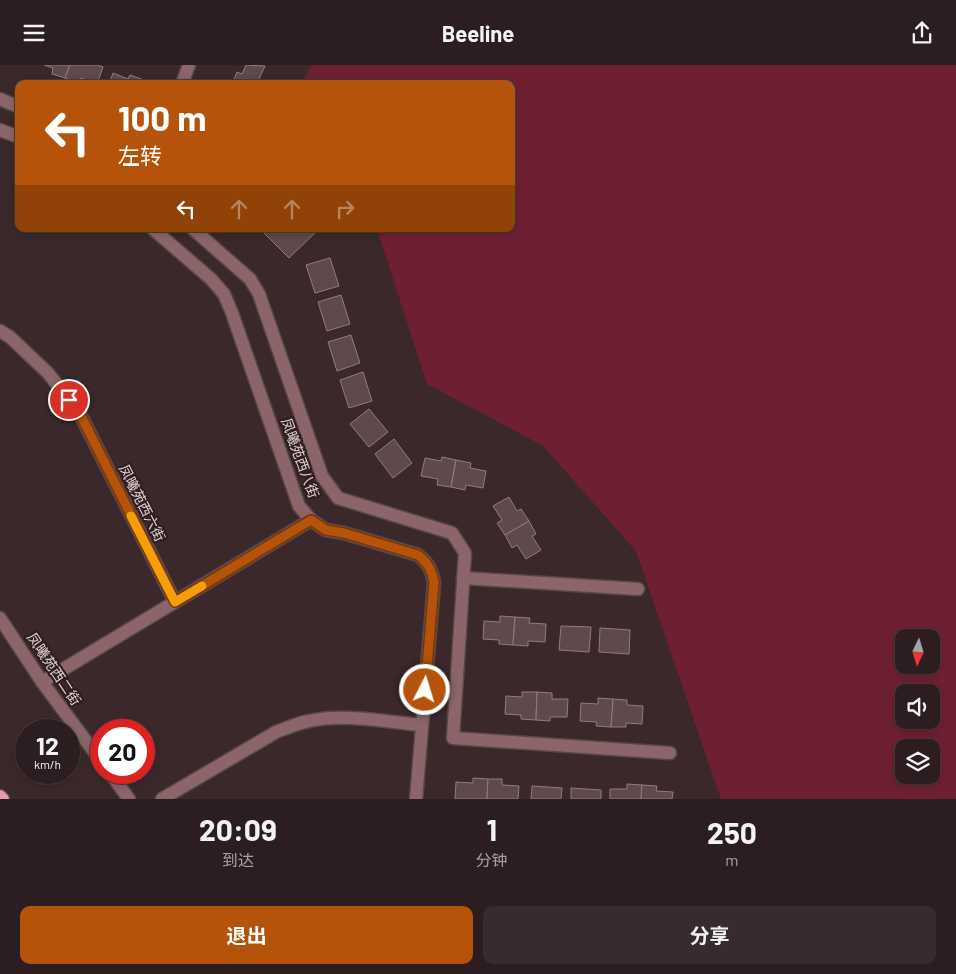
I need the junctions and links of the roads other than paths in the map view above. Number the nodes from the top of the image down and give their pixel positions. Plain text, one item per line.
1 (189, 65) edge
2 (183, 80) edge
3 (0, 99) edge
4 (15, 105) edge
5 (0, 130) edge
6 (15, 136) edge
7 (156, 232) edge
8 (196, 232) edge
9 (0, 331) edge
10 (311, 520) junction
11 (463, 578) junction
12 (638, 589) dead end
13 (175, 602) junction
14 (0, 618) edge
15 (42, 682) junction
16 (422, 725) junction
17 (90, 746) edge
18 (670, 753) dead end
19 (118, 784) edge
20 (0, 796) edge
21 (3, 799) edge
22 (130, 799) edge
23 (162, 799) edge
24 (416, 799) edge

1 - 2 lane
3 - 4 lane
5 - 6 lane
7 - 10 lane, 凤曦苑西八街
8 - 11 lane
9 - 13 lane, 凤曦苑西六街
10 - 13 lane
10 - 16 lane, 凤曦苑西八街
11 - 12 lane
11 - 18 lane
13 - 15 lane
14 - 15 lane, 凤曦苑西二街
15 - 17 lane, 凤曦苑西二街
16 - 23 lane
16 - 24 lane, 凤曦苑西八街
19 - 22 lane
20 - 21 main road

